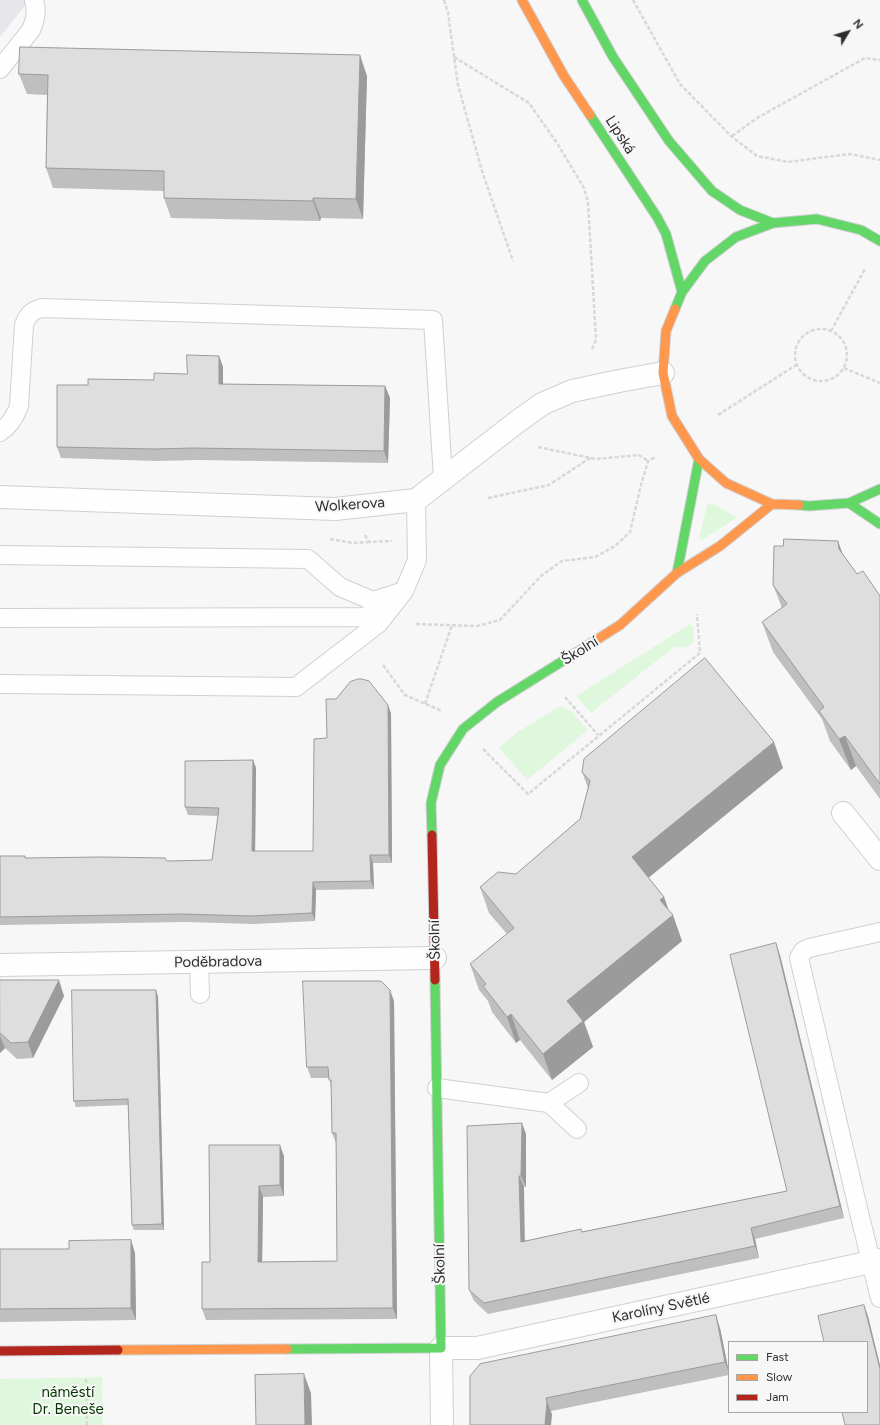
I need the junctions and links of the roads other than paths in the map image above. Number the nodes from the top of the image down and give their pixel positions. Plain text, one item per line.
1 (34, 0) edge
2 (522, 0) edge
3 (582, 0) edge
4 (0, 69) edge
5 (773, 223) junction
6 (880, 241) edge
7 (682, 292) junction
8 (663, 373) junction
9 (0, 432) edge
10 (699, 459) junction
11 (443, 478) junction
12 (880, 489) edge
13 (0, 497) edge
14 (416, 500) junction
15 (849, 503) junction
16 (772, 504) junction
17 (880, 524) edge
18 (0, 555) edge
19 (677, 573) junction
20 (404, 591) junction
21 (0, 618) edge
22 (0, 684) edge
23 (843, 813) dead end
24 (880, 859) edge
25 (880, 932) edge
26 (435, 958) junction
27 (199, 962) junction
28 (0, 965) edge
29 (200, 994) dead end
30 (579, 1083) dead end
31 (437, 1088) junction
32 (549, 1103) junction
33 (577, 1128) dead end
34 (876, 1261) edge
35 (880, 1298) edge
36 (441, 1348) junction
37 (0, 1351) edge
38 (442, 1425) edge

1 - 4 lane
2 - 7 street, Lipská
3 - 5 street
5 - 6 street
5 - 7 street
7 - 8 street
8 - 10 street
8 - 11 street
9 - 11 lane
10 - 16 street
10 - 19 street
11 - 14 street
12 - 15 street
13 - 14 street, Wolkerova
14 - 20 lane
15 - 16 street
15 - 17 street
16 - 19 street, Školní
18 - 20 lane
19 - 26 street, Školní
20 - 21 lane
20 - 22 lane
23 - 24 street
25 - 34 lane
26 - 27 street, Poděbradova
26 - 31 street, Školní
27 - 28 street, Poděbradova
27 - 29 lane
30 - 32 lane
31 - 32 lane
31 - 36 street, Školní
32 - 33 lane
34 - 35 lane
34 - 36 street, Karolíny Světlé
36 - 37 street
36 - 38 street, Školní

